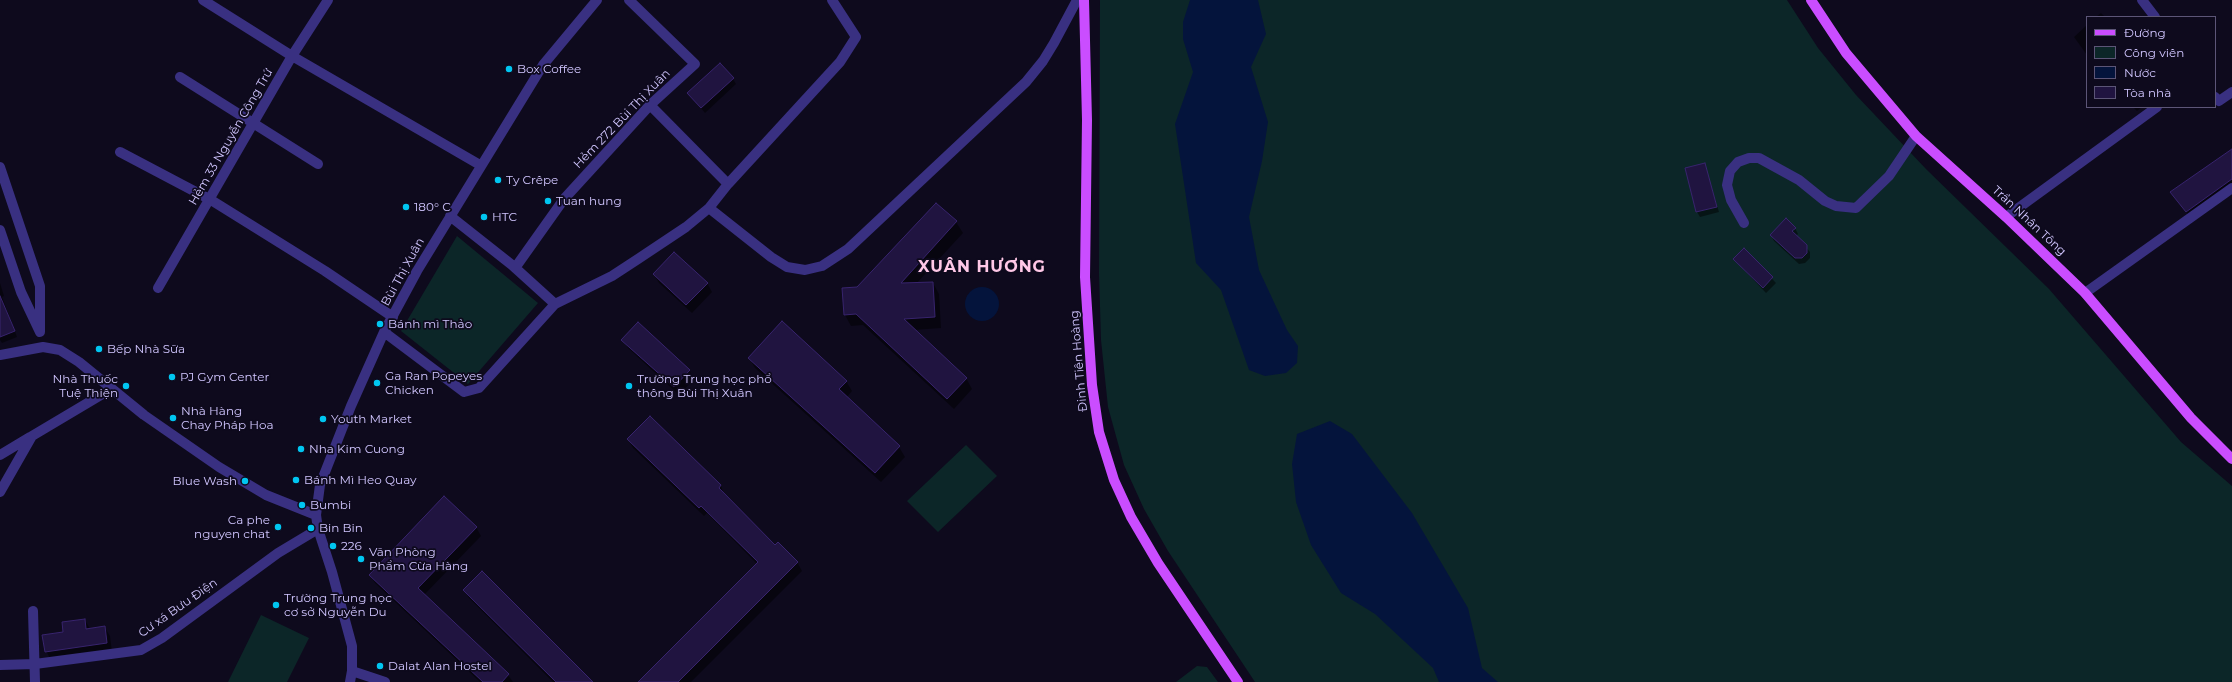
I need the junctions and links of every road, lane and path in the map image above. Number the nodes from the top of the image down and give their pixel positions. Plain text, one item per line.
1 (203, 0) edge
2 (328, 0) edge
3 (597, 0) edge
4 (629, 0) edge
5 (832, 0) edge
6 (1077, 0) edge
7 (1084, 0) edge
8 (1811, 0) edge
9 (2142, 0) edge
10 (2154, 16) edge
11 (292, 56) junction
12 (180, 77) dead end
13 (2232, 92) edge
14 (2216, 98) edge
15 (650, 105) junction
16 (2156, 108) edge
17 (254, 124) junction
18 (1916, 136) junction
19 (120, 152) dead end
20 (318, 164) dead end
21 (480, 165) junction
22 (0, 167) edge
23 (728, 184) junction
24 (2232, 188) edge
25 (211, 200) junction
26 (709, 208) junction
27 (450, 216) junction
28 (2006, 217) junction
29 (1744, 223) dead end
30 (0, 230) edge
31 (515, 268) junction
32 (158, 288) dead end
33 (2085, 293) junction
34 (555, 304) junction
35 (393, 317) junction
36 (40, 332) junction
37 (384, 332) junction
38 (43, 347) junction
39 (0, 355) edge
40 (111, 389) junction
41 (32, 436) junction
42 (0, 455) edge
43 (2232, 459) edge
44 (0, 492) edge
45 (316, 516) junction
46 (318, 528) junction
47 (33, 611) dead end
48 (35, 664) junction
49 (0, 665) edge
50 (352, 671) junction
51 (35, 682) edge
52 (350, 682) edge
53 (385, 682) edge
54 (1238, 682) edge

1 - 11 street
2 - 11 street, Hẻm 33 Nguyễn Công Trứ
3 - 21 street, Bùi Thị Xuân
4 - 15 street, Hẻm 272 Bùi Thị Xuân
5 - 23 street
6 - 26 street
7 - 54 main road, Đinh Tiên Hoàng
8 - 18 main road, Trần Nhân Tông
9 - 10 street
11 - 17 street, Hẻm 33 Nguyễn Công Trứ
11 - 21 street
12 - 17 street
13 - 14 street
15 - 23 street
15 - 31 street, Hẻm 272 Bùi Thị Xuân
16 - 28 street
17 - 20 street
17 - 25 street, Hẻm 33 Nguyễn Công Trứ
18 - 28 main road, Trần Nhân Tông
18 - 29 street
19 - 25 street
21 - 27 street, Bùi Thị Xuân
22 - 36 street
23 - 26 street
24 - 33 street
25 - 32 street, Hẻm 33 Nguyễn Công Trứ
25 - 35 street
26 - 34 street
27 - 31 street
27 - 35 street, Bùi Thị Xuân
28 - 33 main road, Trần Nhân Tông
30 - 36 street
31 - 34 street
33 - 43 main road, Trần Nhân Tông
34 - 37 street
35 - 37 street, Bùi Thị Xuân
36 - 38 street
37 - 45 street, Bùi Thị Xuân
38 - 39 street
38 - 40 street
40 - 41 street
40 - 45 street
41 - 42 street
41 - 44 street
45 - 46 street, Bùi Thị Xuân
46 - 48 street, Cư xá Bưu Điện
46 - 50 street, Bùi Thị Xuân
47 - 48 street
48 - 49 street, Cư xá Bưu Điện
48 - 51 street
50 - 52 street, Bùi Thị Xuân
50 - 53 street

